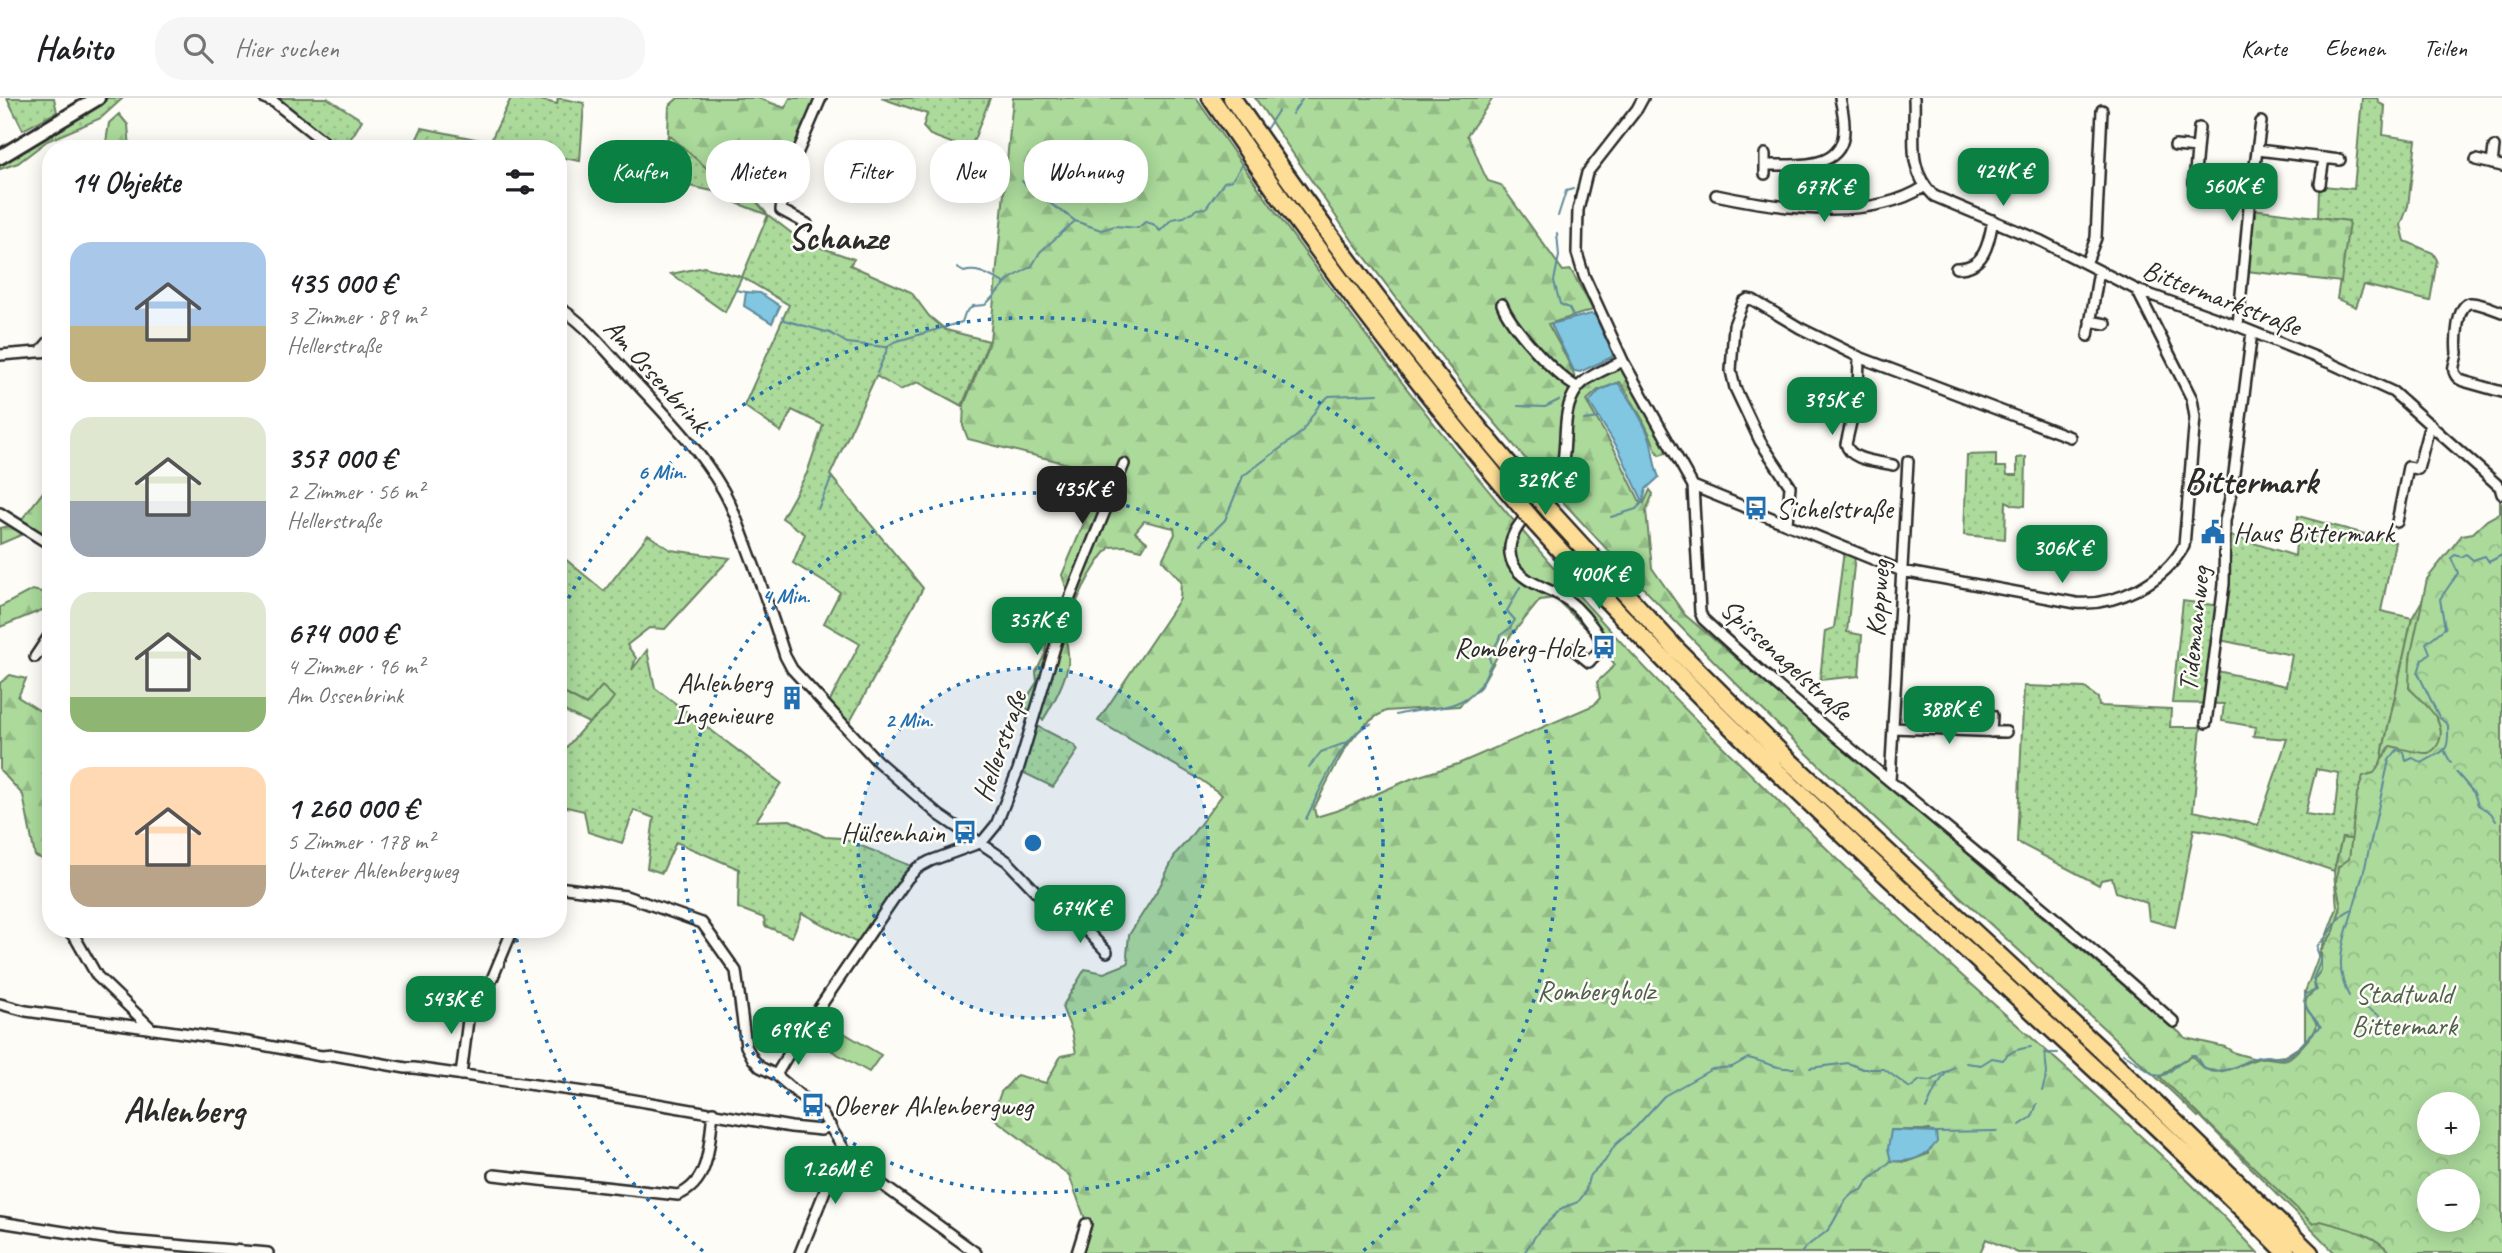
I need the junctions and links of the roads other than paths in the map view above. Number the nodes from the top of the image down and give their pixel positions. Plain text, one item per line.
1 (98, 98) edge
2 (264, 98) edge
3 (821, 98) edge
4 (1211, 98) edge
5 (1232, 98) edge
6 (1643, 98) edge
7 (1840, 98) edge
8 (1914, 98) edge
9 (2102, 110) dead end
10 (2261, 122) dead end
11 (2200, 128) dead end
12 (322, 140) edge
13 (2175, 146) dead end
14 (2494, 147) dead end
15 (2197, 148) junction
16 (2258, 150) junction
17 (0, 157) edge
18 (2324, 158) junction
19 (2340, 160) dead end
20 (2476, 160) dead end
21 (1765, 164) dead end
22 (2492, 164) junction
23 (2502, 166) edge
24 (2320, 184) dead end
25 (1924, 187) junction
26 (1716, 195) dead end
27 (2251, 196) junction
28 (1993, 220) junction
29 (807, 224) dead end
30 (2086, 264) junction
31 (1956, 268) dead end
32 (2099, 271) junction
33 (2137, 290) junction
34 (1502, 304) dead end
35 (567, 312) edge
36 (2502, 312) edge
37 (2090, 321) junction
38 (2106, 324) dead end
39 (2238, 326) junction
40 (2252, 332) junction
41 (2088, 336) dead end
42 (42, 350) edge
43 (40, 352) joint
44 (0, 355) edge
45 (1859, 357) junction
46 (1623, 361) junction
47 (1577, 387) junction
48 (2502, 392) edge
49 (2430, 424) junction
50 (2070, 437) dead end
51 (1908, 461) dead end
52 (1124, 464) dead end
53 (1893, 465) dead end
54 (1693, 486) junction
55 (2501, 489) edge
56 (0, 513) edge
57 (2397, 522) dead end
58 (1787, 524) junction
59 (42, 539) edge
60 (1902, 572) junction
61 (42, 646) edge
62 (1573, 649) dead end
63 (35, 657) dead end
64 (1992, 715) dead end
65 (2206, 723) dead end
66 (1893, 727) junction
67 (1991, 732) junction
68 (2006, 732) dead end
69 (1890, 781) junction
70 (982, 842) junction
71 (567, 888) edge
72 (75, 938) edge
73 (509, 938) edge
74 (1107, 952) dead end
75 (0, 1004) edge
76 (2174, 1022) dead end
77 (152, 1029) junction
78 (461, 1075) junction
79 (776, 1075) junction
80 (713, 1112) junction
81 (830, 1125) junction
82 (844, 1149) junction
83 (494, 1175) dead end
84 (2244, 1210) junction
85 (0, 1222) edge
86 (1086, 1224) dead end
87 (268, 1253) edge
88 (800, 1253) edge
89 (976, 1253) edge
90 (1077, 1253) edge
91 (2277, 1253) edge
92 (2287, 1253) edge
93 (2310, 1253) edge

1 - 17 main road
2 - 12 street
3 - 29 street
4 - 84 highway, bridge
5 - 93 highway, bridge
6 - 46 street, Spissenagelstraße
7 - 21 street
8 - 25 street
9 - 30 street
10 - 16 street
11 - 15 street
13 - 15 street
14 - 22 street
15 - 27 street
16 - 18 street
16 - 27 street
18 - 19 street
18 - 24 street
20 - 22 street
22 - 23 street
25 - 26 street
25 - 28 street, Bittermarkstraße
27 - 39 street
28 - 30 street, Bittermarkstraße
28 - 31 street
30 - 32 street, Bittermarkstraße
32 - 33 street, Bittermarkstraße
32 - 37 street
33 - 39 street, Bittermarkstraße
33 - 60 street
34 - 47 street
35 - 70 street, Am Ossenbrink
36 - 48 street
37 - 38 street
37 - 41 street
39 - 40 street, Bittermarkstraße
40 - 49 street, Bittermarkstraße
40 - 65 street, Tidemannweg
42 - 43 street
43 - 44 street
45 - 50 street
45 - 53 street
45 - 58 street
46 - 47 street
46 - 54 street, Spissenagelstraße
47 - 62 street
49 - 55 street, Bittermarkstraße
49 - 57 street
51 - 60 street, Koppweg
52 - 70 street, Hellerstraße
54 - 58 street
54 - 69 street, Spissenagelstraße
56 - 59 street
58 - 60 street
60 - 66 street, Koppweg
61 - 63 street
64 - 67 street
66 - 67 street
66 - 69 street, Koppweg
67 - 68 street
69 - 76 street, Spissenagelstraße
70 - 74 street, Am Ossenbrink
70 - 79 street
71 - 79 street
72 - 77 street
73 - 78 street
75 - 77 street
77 - 78 street
78 - 80 street
79 - 81 street
80 - 81 street
80 - 83 street
81 - 82 street
82 - 88 street
82 - 89 street
84 - 91 highway
84 - 92 highway
85 - 87 street
86 - 90 street

